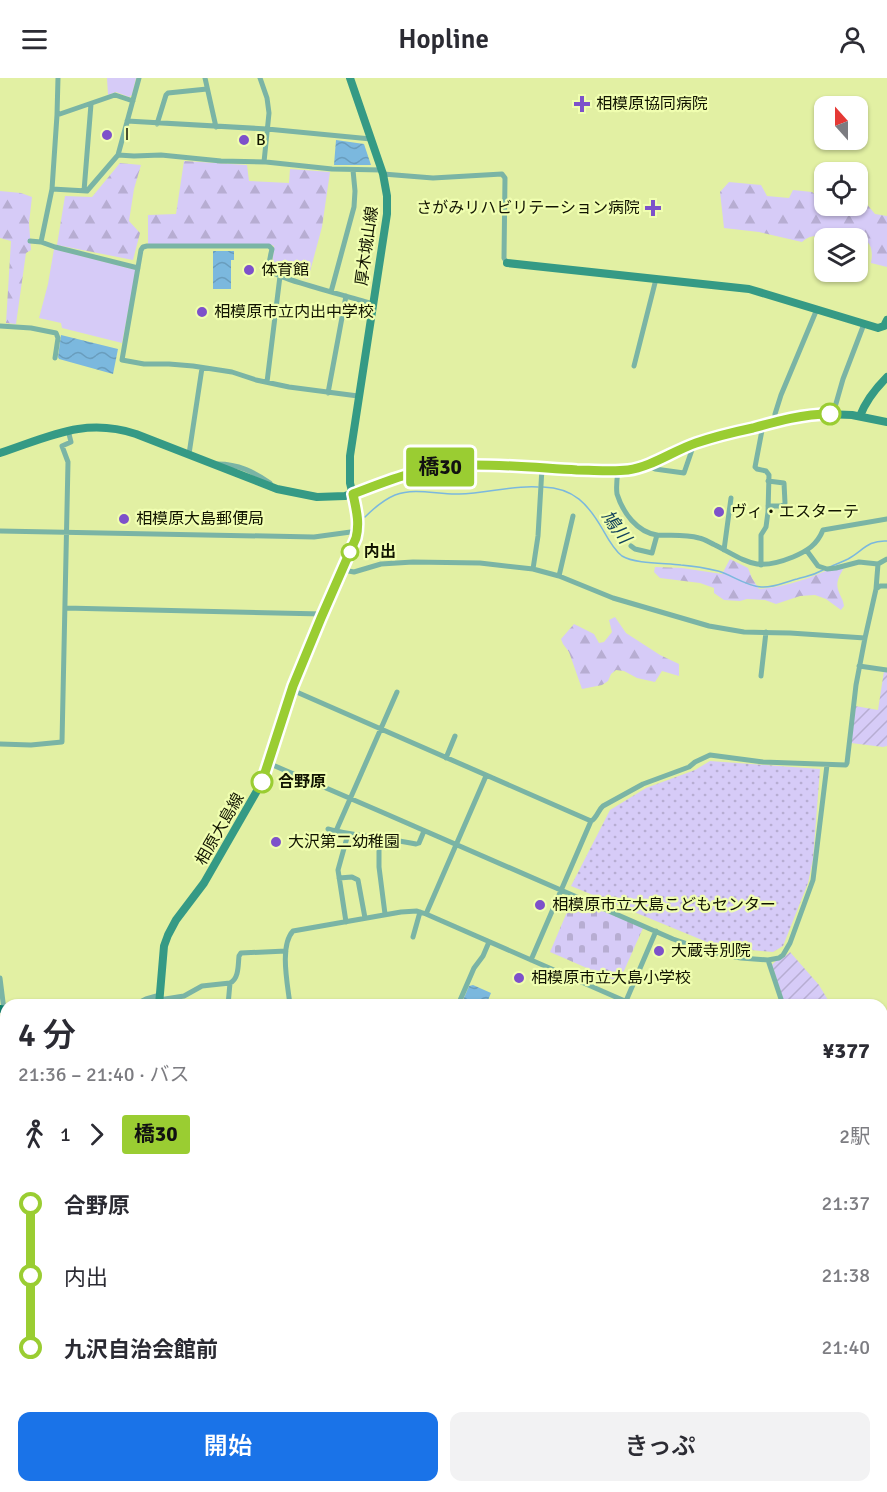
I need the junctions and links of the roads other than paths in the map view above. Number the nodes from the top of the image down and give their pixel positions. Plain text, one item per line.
1 (58, 78) edge
2 (139, 78) edge
3 (205, 78) edge
4 (260, 78) edge
5 (350, 78) edge
6 (207, 89) junction
7 (133, 100) junction
8 (91, 104) junction
9 (57, 115) junction
10 (127, 121) junction
11 (157, 124) junction
12 (216, 127) junction
13 (267, 129) junction
14 (371, 139) junction
15 (118, 154) junction
16 (264, 162) junction
17 (354, 170) junction
18 (383, 172) junction
19 (51, 189) junction
20 (84, 191) junction
21 (30, 241) dead end
22 (41, 242) junction
23 (507, 263) joint
24 (138, 268) junction
25 (280, 276) junction
26 (656, 279) junction
27 (331, 292) junction
28 (346, 296) junction
29 (373, 304) junction
30 (817, 309) junction
31 (887, 320) edge
32 (864, 324) junction
33 (0, 326) edge
34 (55, 358) dead end
35 (634, 366) dead end
36 (202, 368) junction
37 (887, 377) edge
38 (267, 382) junction
39 (328, 393) junction
40 (358, 396) junction
41 (833, 414) junction
42 (860, 416) junction
43 (775, 422) junction
44 (887, 422) edge
45 (763, 425) junction
46 (68, 430) junction
47 (694, 444) junction
48 (0, 453) edge
49 (189, 454) junction
50 (645, 465) junction
51 (542, 468) junction
52 (618, 471) junction
53 (768, 482) junction
54 (353, 494) junction
55 (731, 498) dead end
56 (768, 506) junction
57 (573, 516) dead end
58 (887, 519) edge
59 (0, 531) edge
60 (67, 531) junction
61 (358, 531) junction
62 (657, 535) junction
63 (631, 546) dead end
64 (724, 550) junction
65 (807, 551) junction
66 (887, 559) edge
67 (878, 564) junction
68 (761, 565) junction
69 (533, 569) junction
70 (343, 570) junction
71 (559, 576) junction
72 (887, 586) edge
73 (876, 589) junction
74 (65, 608) junction
75 (323, 614) junction
76 (766, 632) junction
77 (865, 638) junction
78 (859, 666) junction
79 (887, 670) edge
80 (762, 676) dead end
81 (292, 690) junction
82 (397, 692) dead end
83 (381, 730) junction
84 (455, 736) dead end
85 (0, 744) edge
86 (446, 758) junction
87 (268, 763) junction
88 (827, 765) junction
89 (486, 776) junction
90 (351, 799) junction
91 (591, 821) junction
92 (328, 829) dead end
93 (336, 831) junction
94 (424, 831) junction
95 (348, 834) junction
96 (379, 837) junction
97 (457, 845) junction
98 (339, 878) junction
99 (561, 891) junction
100 (423, 913) junction
101 (385, 914) junction
102 (365, 918) junction
103 (346, 922) junction
104 (656, 931) junction
105 (413, 937) dead end
106 (489, 942) junction
107 (286, 951) junction
108 (531, 960) junction
109 (768, 960) junction
110 (0, 978) edge
111 (230, 983) junction
112 (2, 999) edge
113 (159, 999) edge
114 (165, 999) edge
115 (229, 999) edge
116 (289, 999) edge
117 (461, 999) edge
118 (621, 999) edge
119 (627, 999) edge
120 (781, 999) edge

1 - 9 street
2 - 7 street
3 - 6 street
4 - 13 street
5 - 14 main road, 厚木城山線
6 - 11 street
6 - 12 street
7 - 8 street
7 - 10 street
8 - 9 street
8 - 20 street
9 - 19 street
10 - 11 street
10 - 15 street
11 - 12 street
12 - 13 street
13 - 14 street
13 - 16 street
14 - 18 main road, 厚木城山線
15 - 16 street
15 - 20 street
16 - 17 street
17 - 18 street
17 - 27 street
18 - 23 street
18 - 29 main road, 厚木城山線
19 - 20 street
19 - 22 street
21 - 22 street
22 - 24 street
23 - 26 main road
24 - 25 street
24 - 36 street
25 - 27 street
25 - 38 street
26 - 30 main road
26 - 35 street
27 - 28 street
28 - 29 street
28 - 39 street
29 - 40 main road, 厚木城山線
30 - 32 main road
30 - 43 street
31 - 32 main road
32 - 41 street
33 - 34 street
36 - 38 street
36 - 49 street
37 - 42 main road
38 - 39 street
39 - 40 street
40 - 54 main road, 厚木城山線
41 - 42 main road
41 - 43 main road
42 - 44 main road
43 - 45 main road
45 - 47 main road
45 - 53 street
46 - 48 main road
46 - 49 main road
46 - 60 street
47 - 50 main road
47 - 50 street
49 - 54 main road
50 - 52 main road
51 - 52 main road
51 - 54 main road
51 - 69 street
52 - 62 street
53 - 56 street
53 - 56 street
54 - 61 main road, 相原大島線
55 - 64 street
56 - 68 street
57 - 71 street
58 - 65 street
59 - 60 street
60 - 61 street
60 - 74 street
61 - 70 main road, 相原大島線
62 - 63 street
62 - 64 street
64 - 68 street
65 - 67 street
65 - 68 street
66 - 67 street
67 - 73 street
69 - 70 street
69 - 71 street
70 - 75 main road, 相原大島線
71 - 76 street
72 - 73 street
73 - 77 street
74 - 75 street
74 - 85 street
75 - 81 main road, 相原大島線
76 - 77 street
76 - 80 street
77 - 78 street
78 - 79 street
78 - 88 street
81 - 83 street
81 - 87 main road, 相原大島線
82 - 83 street
83 - 86 street
83 - 90 street
84 - 86 street
86 - 89 street
87 - 90 street
87 - 113 main road, 相原大島線
88 - 91 street
88 - 109 street
89 - 91 street
89 - 97 street
90 - 93 street
90 - 94 street
91 - 99 street
92 - 93 street
93 - 95 street
94 - 96 street
94 - 97 street
95 - 96 street
95 - 98 street
96 - 101 street
97 - 99 street
97 - 100 street
98 - 102 street
98 - 103 street
99 - 104 street
99 - 108 street
100 - 101 street
100 - 105 street
100 - 106 street
101 - 102 street
102 - 103 street
103 - 107 street
104 - 109 street
104 - 119 street
106 - 108 street
106 - 117 street
107 - 111 street
107 - 116 street
108 - 118 street
109 - 120 street
110 - 112 street
111 - 114 street
111 - 115 street

